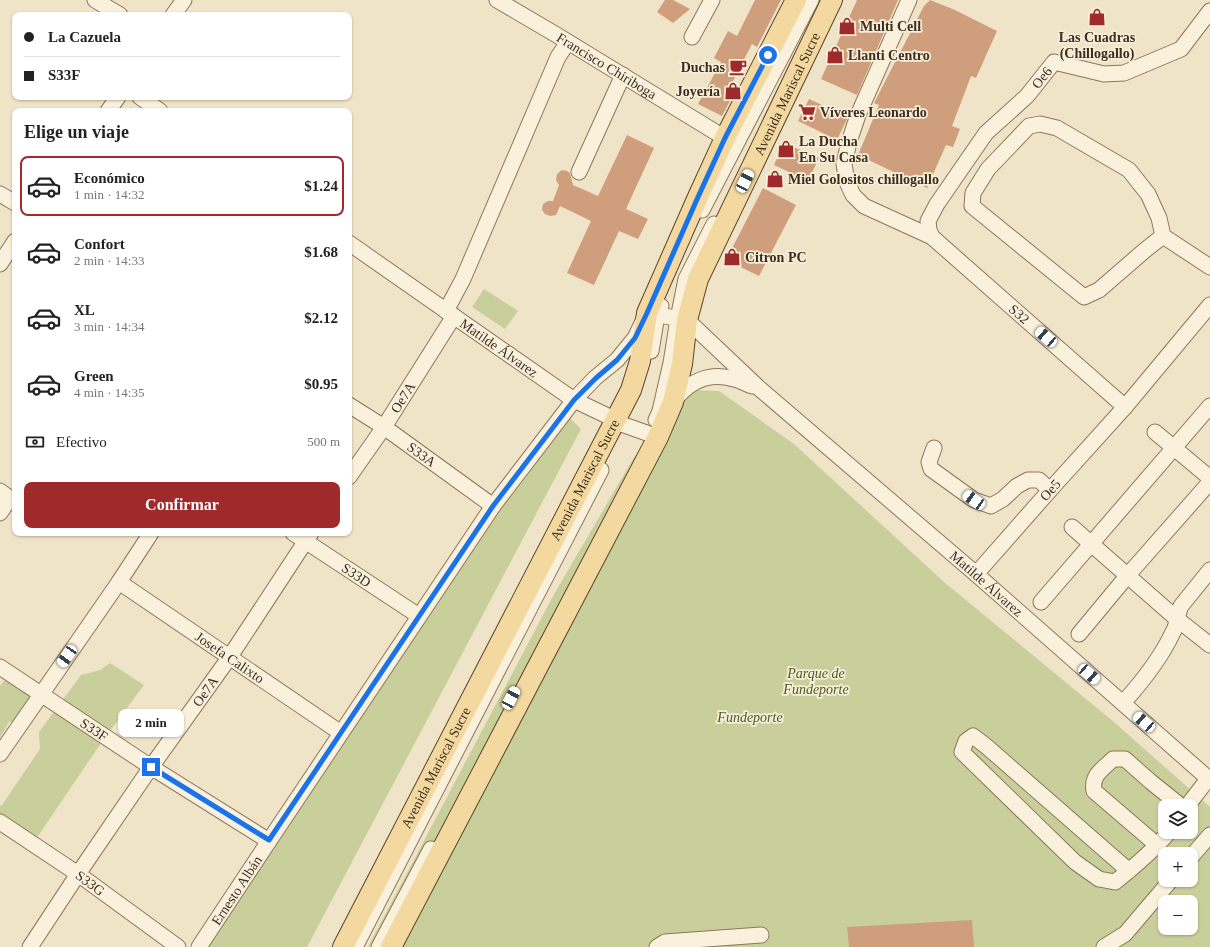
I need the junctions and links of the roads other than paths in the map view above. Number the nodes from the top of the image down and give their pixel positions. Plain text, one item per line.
1 (95, 0) edge
2 (184, 0) edge
3 (497, 0) edge
4 (712, 0) edge
5 (796, 0) edge
6 (811, 0) edge
7 (825, 0) edge
8 (832, 0) edge
9 (909, 0) edge
10 (1210, 11) edge
11 (115, 12) edge
12 (175, 12) edge
13 (692, 37) dead end
14 (568, 42) junction
15 (623, 75) junction
16 (144, 100) edge
17 (156, 108) edge
18 (731, 141) junction
19 (579, 172) dead end
20 (0, 194) edge
21 (12, 201) edge
22 (1163, 236) junction
23 (932, 237) junction
24 (12, 246) edge
25 (352, 248) edge
26 (0, 264) edge
27 (1210, 267) edge
28 (1210, 305) edge
29 (450, 314) junction
30 (652, 314) junction
31 (682, 320) junction
32 (760, 389) junction
33 (574, 400) junction
34 (673, 402) junction
35 (1210, 406) edge
36 (352, 407) edge
37 (1126, 407) junction
38 (620, 422) junction
39 (384, 427) junction
40 (1155, 432) dead end
41 (654, 436) junction
42 (934, 448) dead end
43 (1174, 448) junction
44 (352, 473) edge
45 (1210, 478) edge
46 (1210, 482) edge
47 (1050, 490) junction
48 (8, 497) edge
49 (493, 506) junction
50 (0, 513) edge
51 (1072, 527) dead end
52 (149, 536) edge
53 (303, 536) edge
54 (1091, 544) junction
55 (1210, 570) edge
56 (976, 574) junction
57 (1128, 575) junction
58 (119, 582) junction
59 (1041, 602) dead end
60 (419, 616) junction
61 (1177, 620) junction
62 (1079, 634) dead end
63 (1210, 645) edge
64 (229, 658) junction
65 (0, 667) edge
66 (41, 693) junction
67 (1123, 703) junction
68 (341, 733) junction
69 (0, 754) edge
70 (151, 767) junction
71 (1210, 784) edge
72 (1172, 799) edge
73 (1193, 799) edge
74 (1198, 804) edge
75 (0, 822) edge
76 (1210, 835) edge
77 (1163, 839) edge
78 (269, 840) junction
79 (1158, 845) junction
80 (1198, 849) edge
81 (1129, 871) junction
82 (78, 874) junction
83 (1165, 887) edge
84 (761, 935) dead end
85 (30, 947) edge
86 (178, 947) edge
87 (199, 947) edge
88 (343, 947) edge
89 (355, 947) edge
90 (379, 947) edge
91 (391, 947) edge
92 (657, 947) edge
93 (1104, 947) edge

1 - 11 street
2 - 12 street
3 - 14 street, Francisco Chiriboga
4 - 13 street
5 - 18 main road, Avenida Mariscal Sucre
6 - 18 street
7 - 31 street
8 - 31 main road, Avenida Mariscal Sucre
9 - 23 street, S32
10 - 23 street, Oe6
14 - 15 street, Francisco Chiriboga
14 - 29 street, Oe7A
15 - 18 street, Francisco Chiriboga
15 - 19 street
16 - 17 street
18 - 30 main road, Avenida Mariscal Sucre
20 - 21 street
22 - 22 street
22 - 27 street
23 - 37 street, S32
24 - 26 street
25 - 29 street, Matilde Álvarez
28 - 37 street, Oe5
29 - 33 street, Matilde Álvarez
29 - 39 street, Oe7A
30 - 31 street
30 - 33 street, Ernesto Albán
30 - 38 main road, Avenida Mariscal Sucre
31 - 32 street, Matilde Álvarez
31 - 34 main road, Avenida Mariscal Sucre
31 - 41 street
32 - 34 street, Matilde Álvarez
32 - 56 street, Matilde Álvarez
33 - 38 street, Matilde Álvarez
33 - 49 street, Ernesto Albán
34 - 41 main road, Avenida Mariscal Sucre
35 - 43 street
36 - 39 street, S33A
37 - 47 street, Oe5
38 - 41 street, Matilde Álvarez
38 - 88 main road, Avenida Mariscal Sucre
38 - 89 street
39 - 44 street, Oe7A
39 - 49 street, S33A
40 - 43 street
41 - 90 street
41 - 91 main road, Avenida Mariscal Sucre
42 - 47 street
43 - 45 street
43 - 54 street
46 - 57 street
47 - 56 street, Oe5
48 - 50 street
49 - 60 street, Ernesto Albán
51 - 54 street
52 - 58 street
53 - 60 street, S33D
53 - 64 street, Oe7A
54 - 57 street
54 - 59 street
55 - 61 street
56 - 67 street, Matilde Álvarez
57 - 61 street
57 - 62 street
58 - 64 street, Josefa Calixto
58 - 66 street
60 - 68 street, Ernesto Albán
61 - 63 street
61 - 67 street
64 - 68 street, Josefa Calixto
64 - 70 street, Oe7A
65 - 66 street, S33F
66 - 69 street
66 - 70 street, S33F
67 - 71 street, Matilde Álvarez
68 - 78 street, Ernesto Albán
70 - 78 street, S33F
70 - 82 street, Oe7A
71 - 73 street
71 - 74 street
72 - 79 street
75 - 82 street, S33G
76 - 80 street
77 - 79 street
78 - 87 street, Ernesto Albán
79 - 81 street
81 - 81 street
82 - 85 street, Oe7A
82 - 86 street, S33G
83 - 93 street
84 - 92 street

